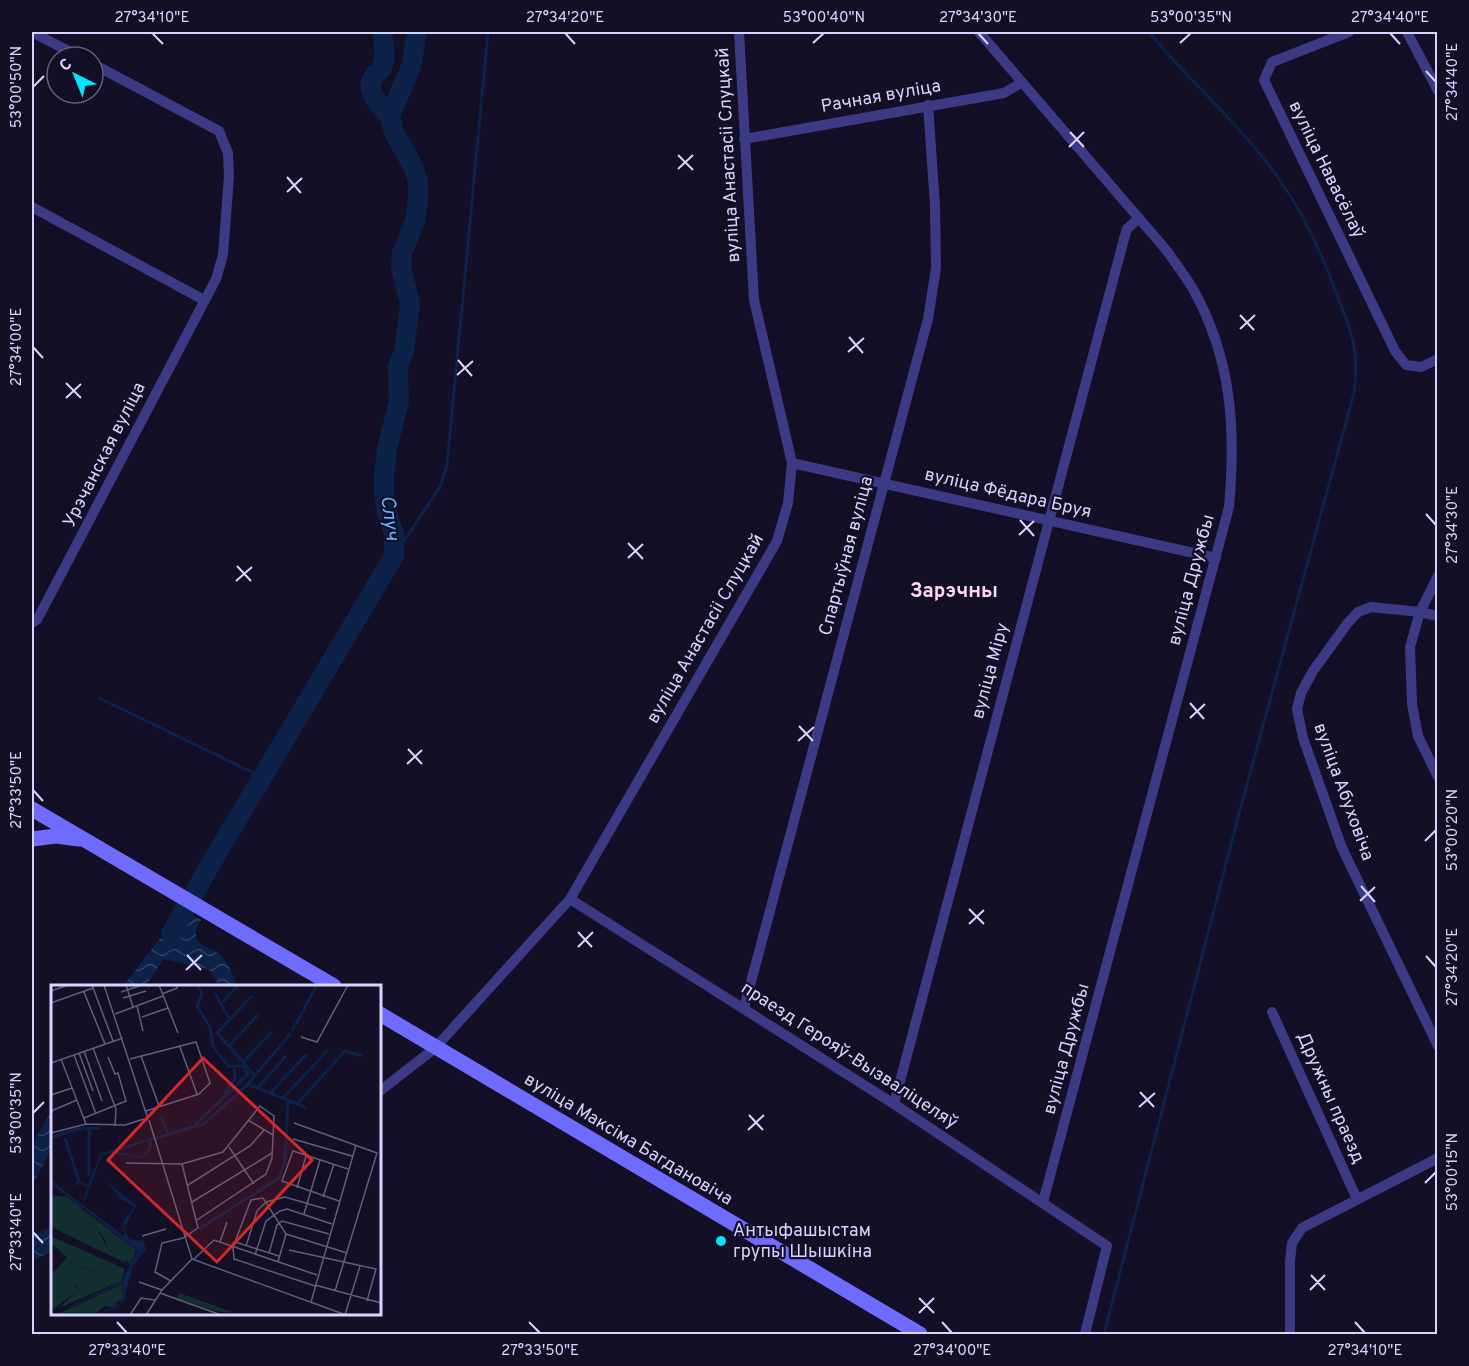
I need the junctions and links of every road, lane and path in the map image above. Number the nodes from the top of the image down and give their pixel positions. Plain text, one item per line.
1 (32, 32) edge
2 (739, 32) edge
3 (979, 32) edge
4 (1349, 32) edge
5 (1407, 32) edge
6 (57, 45) edge
7 (105, 70) edge
8 (1021, 83) junction
9 (1437, 91) edge
10 (928, 105) junction
11 (744, 139) junction
12 (32, 207) edge
13 (1139, 218) junction
14 (204, 300) junction
15 (1437, 359) edge
16 (792, 463) junction
17 (883, 483) junction
18 (1049, 521) junction
19 (1216, 558) junction
20 (1437, 576) edge
21 (1420, 612) junction
22 (1437, 616) edge
23 (32, 623) edge
24 (1437, 777) edge
25 (32, 809) edge
26 (32, 832) edge
27 (32, 839) edge
28 (88, 841) junction
29 (570, 899) junction
30 (331, 985) edge
31 (744, 1008) junction
32 (1272, 1012) dead end
33 (381, 1015) edge
34 (1437, 1046) edge
35 (435, 1048) junction
36 (381, 1090) edge
37 (894, 1104) junction
38 (1437, 1158) edge
39 (1357, 1198) junction
40 (1042, 1202) junction
41 (920, 1335) edge
42 (1085, 1335) edge
43 (1290, 1335) edge

1 - 6 street
2 - 11 street, вуліца Анастасіі Слуцкай
3 - 8 street, вуліца Дружбы
4 - 15 street, вуліца Навасёлаў
5 - 9 street
7 - 14 street, Урэчанская вуліца
8 - 10 street, Рачная вуліца
8 - 13 street, вуліца Дружбы
10 - 11 street, Рачная вуліца
10 - 17 street, Спартыўная вуліца
11 - 16 street, вуліца Анастасіі Слуцкай
12 - 14 street
13 - 18 street, вуліца Міру
13 - 19 street, вуліца Дружбы
14 - 23 street, Урэчанская вуліца
16 - 17 street, вуліца Фёдара Бруя
16 - 29 street, вуліца Анастасіі Слуцкай
17 - 18 street, вуліца Фёдара Бруя
17 - 31 street, Спартыўная вуліца
18 - 19 street, вуліца Фёдара Бруя
18 - 37 street, вуліца Міру
19 - 40 street, вуліца Дружбы
20 - 21 street
21 - 22 street, вуліца Абуховіча
21 - 24 street
21 - 34 street, вуліца Абуховіча
25 - 26 main road
25 - 28 main road
27 - 28 main road
28 - 30 main road
29 - 31 street, праезд Герояў-Вызваліцеляў
29 - 35 street, вуліца Анастасіі Слуцкай
31 - 37 street, праезд Герояў-Вызваліцеляў
32 - 39 street, Дружны праезд
33 - 35 main road, вуліца Максіма Багдановіча
35 - 36 street, вуліца Анастасіі Слуцкай
35 - 41 main road, вуліца Максіма Багдановіча
37 - 40 street, праезд Герояў-Вызваліцеляў
38 - 39 street
39 - 43 street
40 - 42 street, праезд Герояў-Вызваліцеляў

